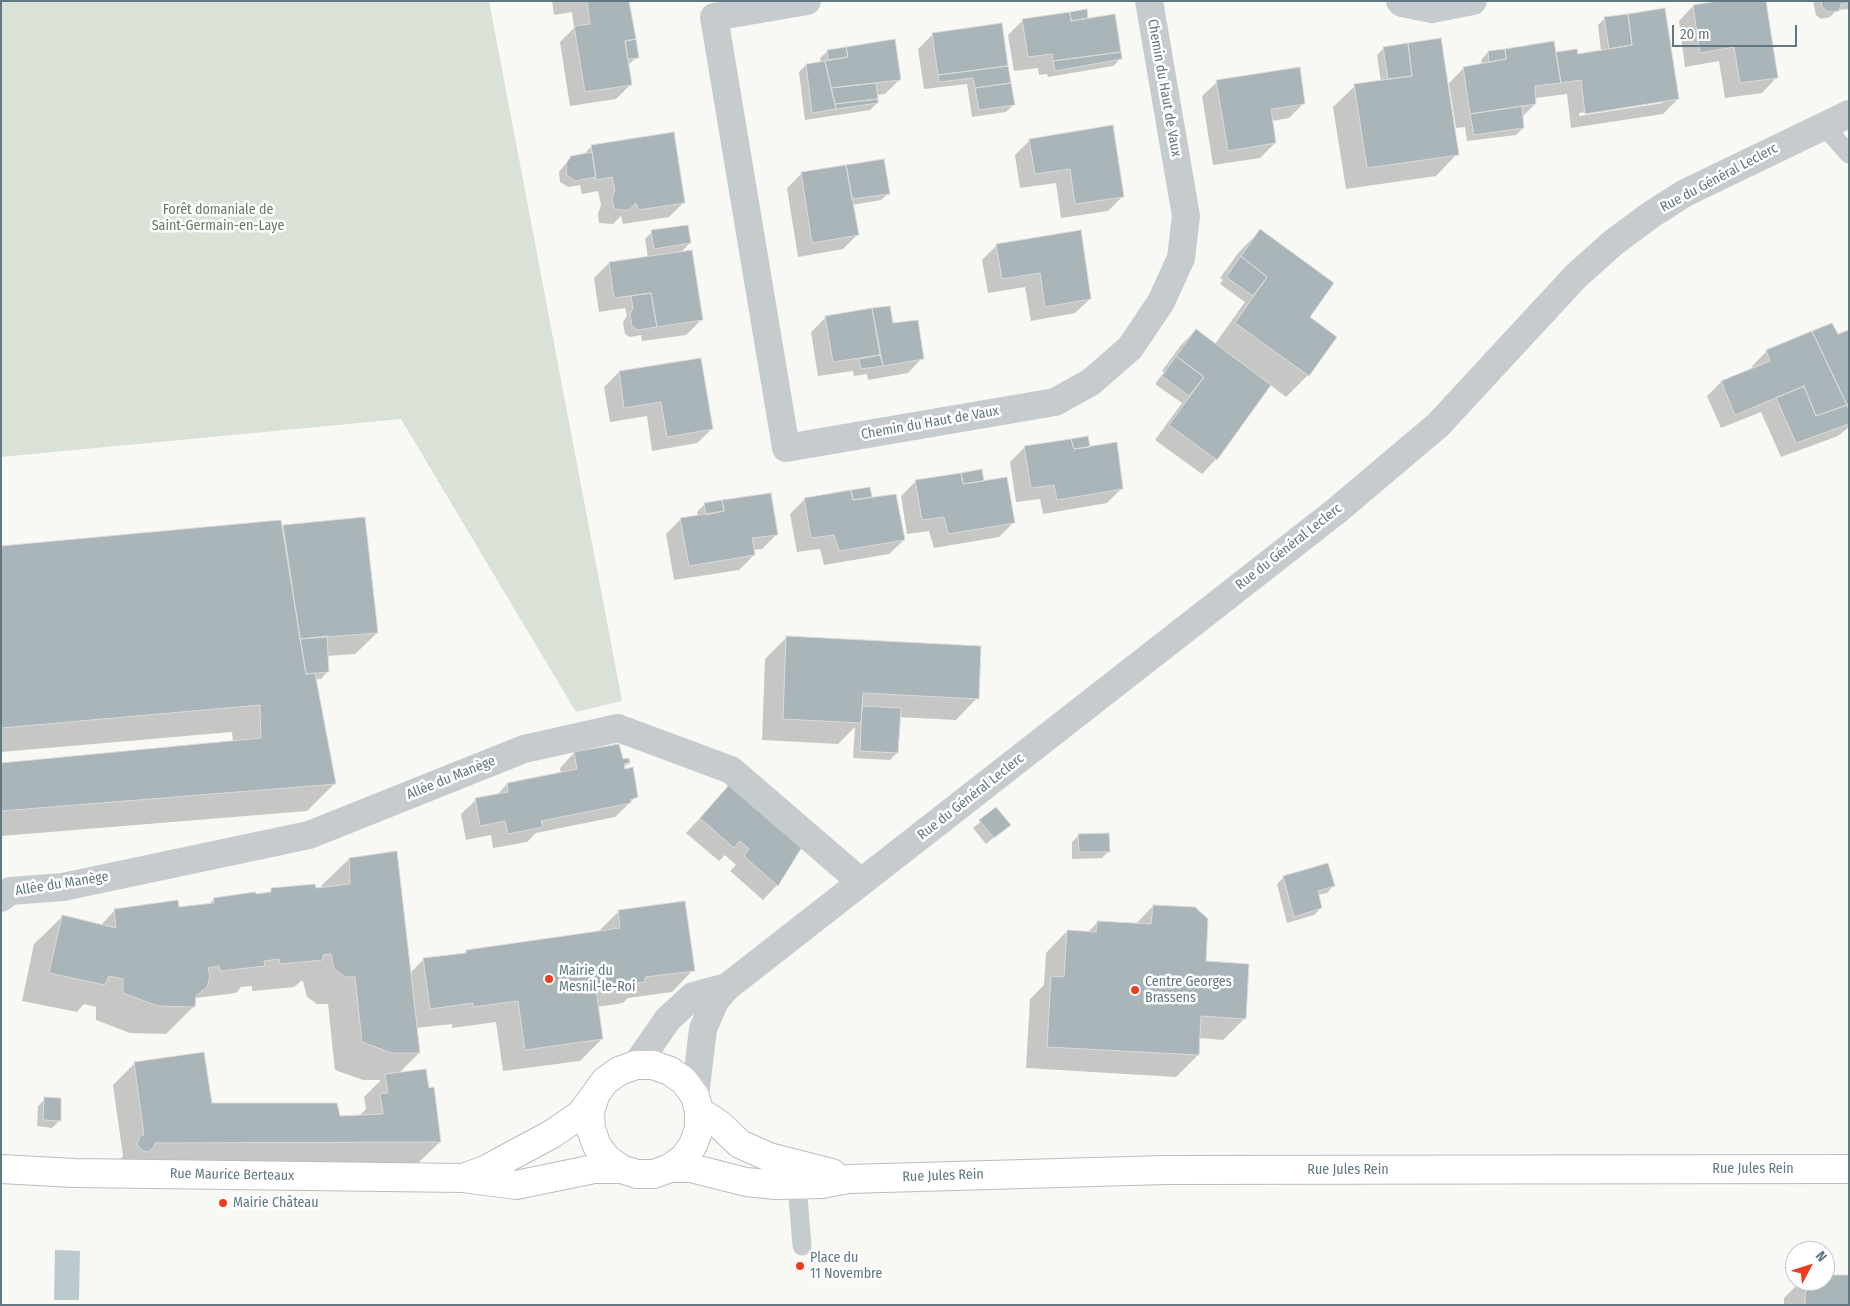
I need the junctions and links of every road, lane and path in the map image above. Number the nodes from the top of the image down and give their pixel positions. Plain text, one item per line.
1 (807, 1) edge
2 (1149, 1) edge
3 (1400, 1) edge
4 (1473, 1) edge
5 (1849, 114) edge
6 (1824, 126) junction
7 (1849, 154) edge
8 (861, 882) junction
9 (1, 898) edge
10 (727, 987) junction
11 (636, 1065) junction
12 (595, 1096) junction
13 (697, 1103) junction
14 (621, 1168) junction
15 (670, 1168) junction
16 (1849, 1169) edge
17 (1, 1170) edge
18 (462, 1178) junction
19 (848, 1179) junction
20 (797, 1184) junction
21 (802, 1246) dead end

1 - 2 street, Chemin du Haut de Vaux
3 - 4 street
5 - 6 street, Rue du Général Leclerc
6 - 7 lane
6 - 8 street, Rue du Général Leclerc
8 - 9 street, Allée du Manège
8 - 10 street, Rue du Général Leclerc
10 - 11 street, Rue du Général Leclerc
10 - 13 street, Rue du Général Leclerc
11 - 12 main road, Rue Maurice Berteaux
11 - 13 main road, Rue Maurice Berteaux
12 - 14 main road, Rue Maurice Berteaux
12 - 18 main road, Rue Maurice Berteaux
13 - 15 main road, Rue Maurice Berteaux
13 - 19 main road, Rue Jules Rein
14 - 15 main road, Rue Maurice Berteaux
14 - 18 main road, Rue Maurice Berteaux
15 - 20 main road, Rue Jules Rein
16 - 19 main road, Rue Jules Rein
17 - 18 main road, Rue Maurice Berteaux
19 - 20 main road, Rue Jules Rein
20 - 21 lane

